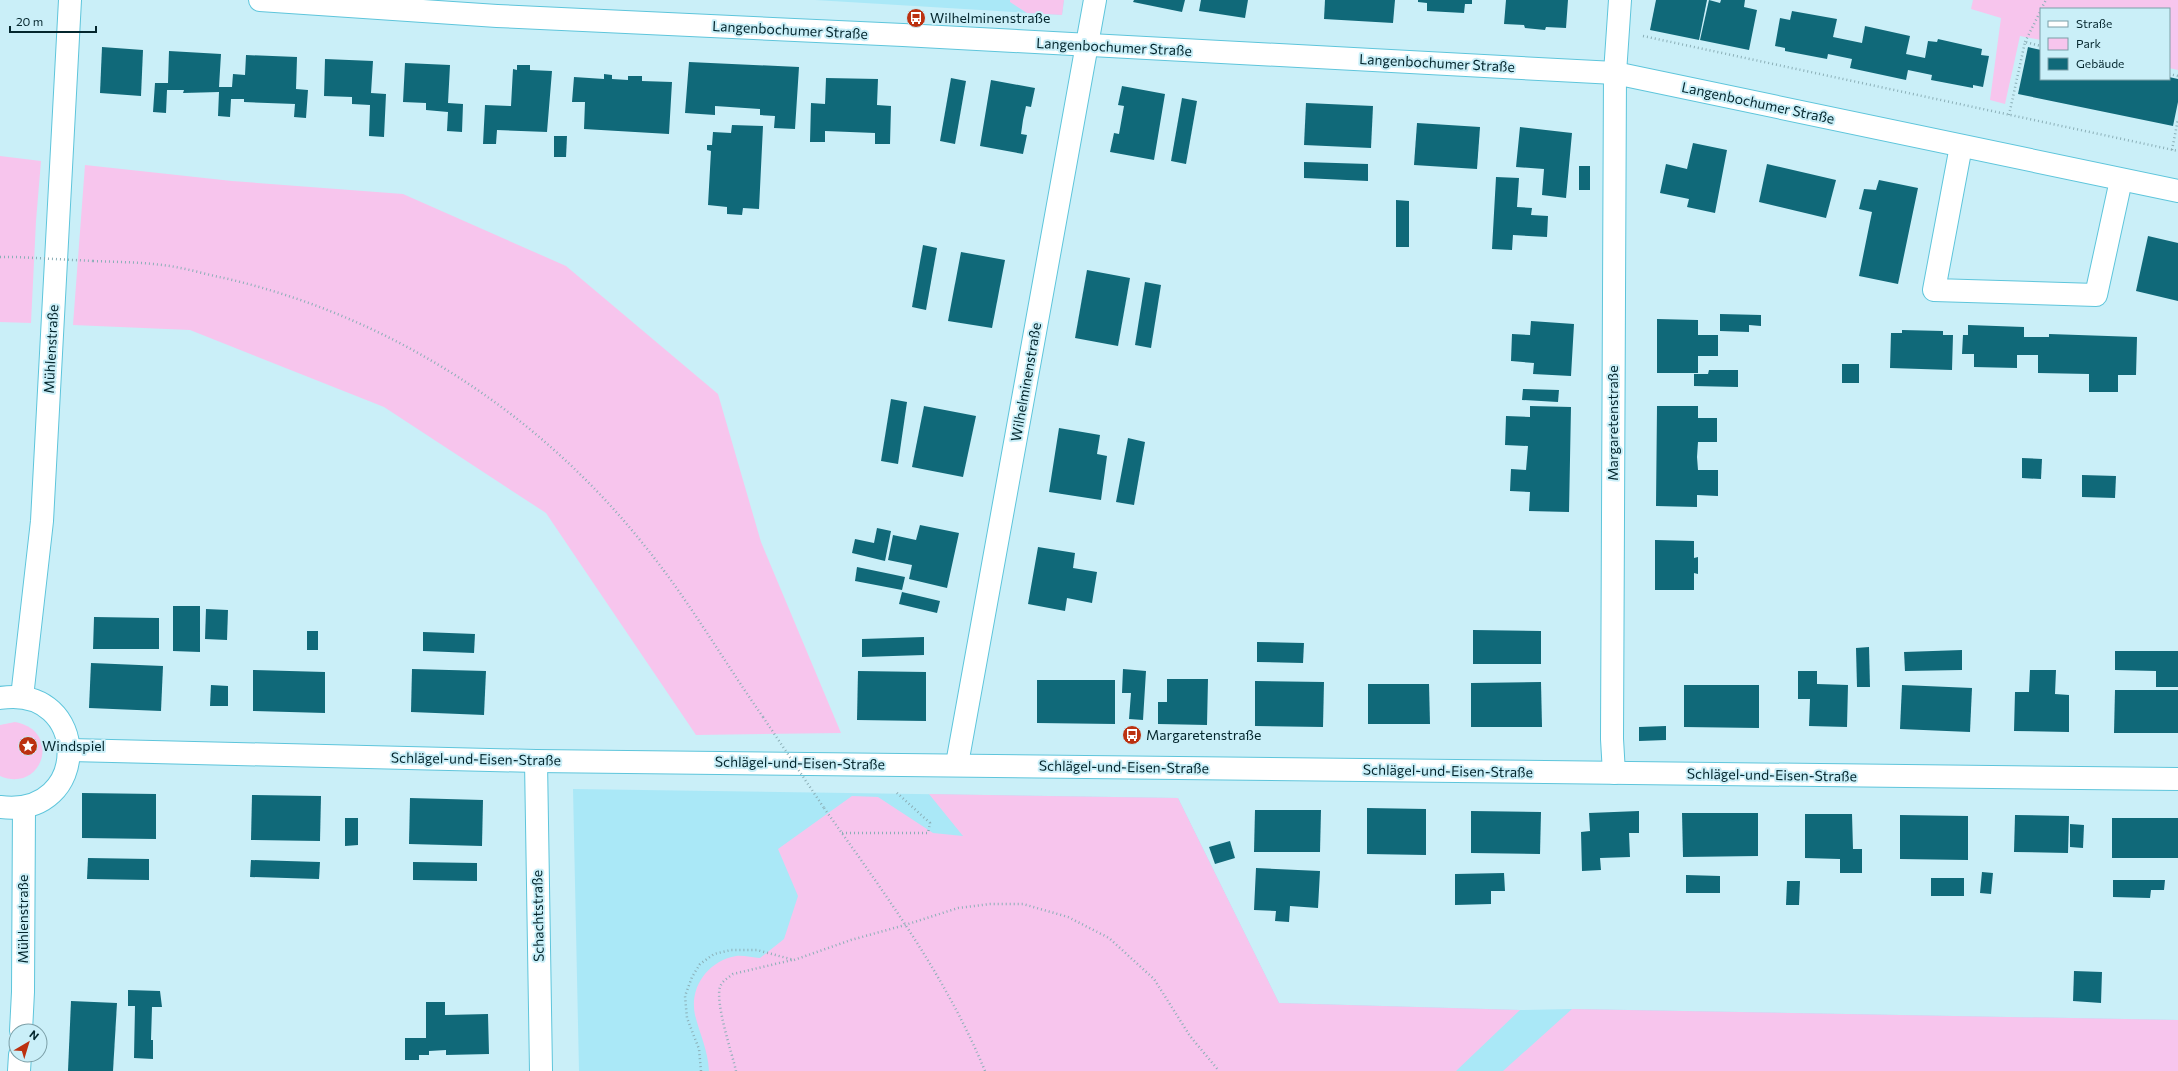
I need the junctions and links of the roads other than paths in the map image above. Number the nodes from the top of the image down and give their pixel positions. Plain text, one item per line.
1 (70, 0) edge
2 (260, 0) edge
3 (1095, 0) edge
4 (1620, 0) edge
5 (1088, 45) junction
6 (1615, 73) junction
7 (1961, 146) junction
8 (2121, 180) junction
9 (2178, 191) edge
10 (22, 697) junction
11 (0, 698) edge
12 (70, 750) junction
13 (536, 761) junction
14 (957, 764) junction
15 (1614, 773) junction
16 (2178, 778) edge
17 (0, 807) edge
18 (24, 807) junction
19 (21, 1023) edge
20 (541, 1071) edge

1 - 10 street, Mühlenstraße
2 - 5 street, Langenbochumer Straße
3 - 5 street, Wilhelminenstraße
4 - 6 street, Margaretenstraße
5 - 6 street, Langenbochumer Straße
5 - 14 street, Wilhelminenstraße
6 - 7 street, Langenbochumer Straße
6 - 15 street, Margaretenstraße
7 - 8 street, Langenbochumer Straße
7 - 8 street
8 - 9 street, Langenbochumer Straße
10 - 11 street
10 - 12 street
12 - 13 street, Schlägel-und-Eisen-Straße
12 - 18 street
13 - 14 street, Schlägel-und-Eisen-Straße
13 - 20 street, Schachtstraße
14 - 15 street, Schlägel-und-Eisen-Straße
15 - 16 street, Schlägel-und-Eisen-Straße
17 - 18 street
18 - 19 street, Mühlenstraße

